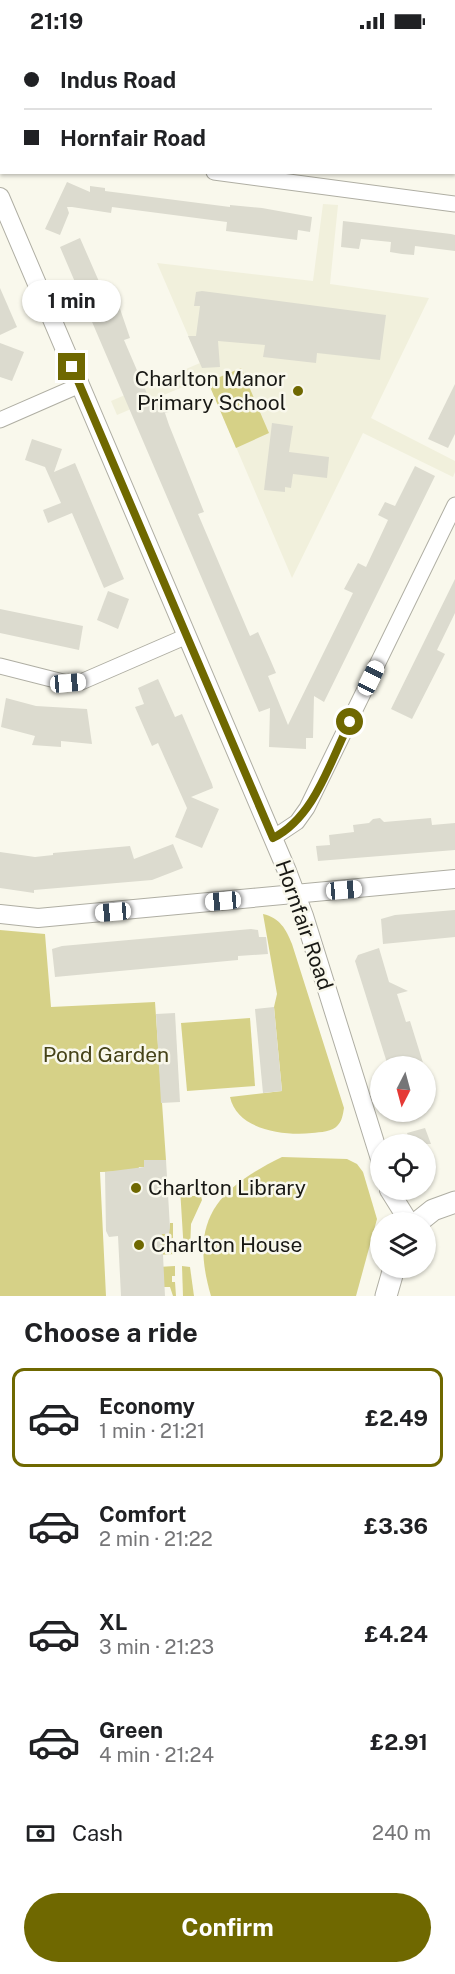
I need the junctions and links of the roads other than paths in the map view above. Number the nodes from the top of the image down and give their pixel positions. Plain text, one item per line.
1 (229, 174) edge
2 (0, 197) edge
3 (455, 204) edge
4 (80, 385) junction
5 (0, 420) edge
6 (455, 505) edge
7 (187, 636) junction
8 (0, 666) edge
9 (273, 838) junction
10 (455, 879) edge
11 (296, 894) junction
12 (0, 914) edge
13 (372, 1134) edge
14 (455, 1202) edge
15 (430, 1212) edge
16 (391, 1278) edge
17 (386, 1296) edge

1 - 3 street
2 - 4 street, Hornfair Road
4 - 5 street
4 - 7 street, Hornfair Road
6 - 9 street
7 - 8 street
7 - 9 street, Hornfair Road
9 - 11 street, Hornfair Road
10 - 11 street
11 - 12 street
11 - 13 street, Hornfair Road
14 - 15 main road
16 - 17 main road

